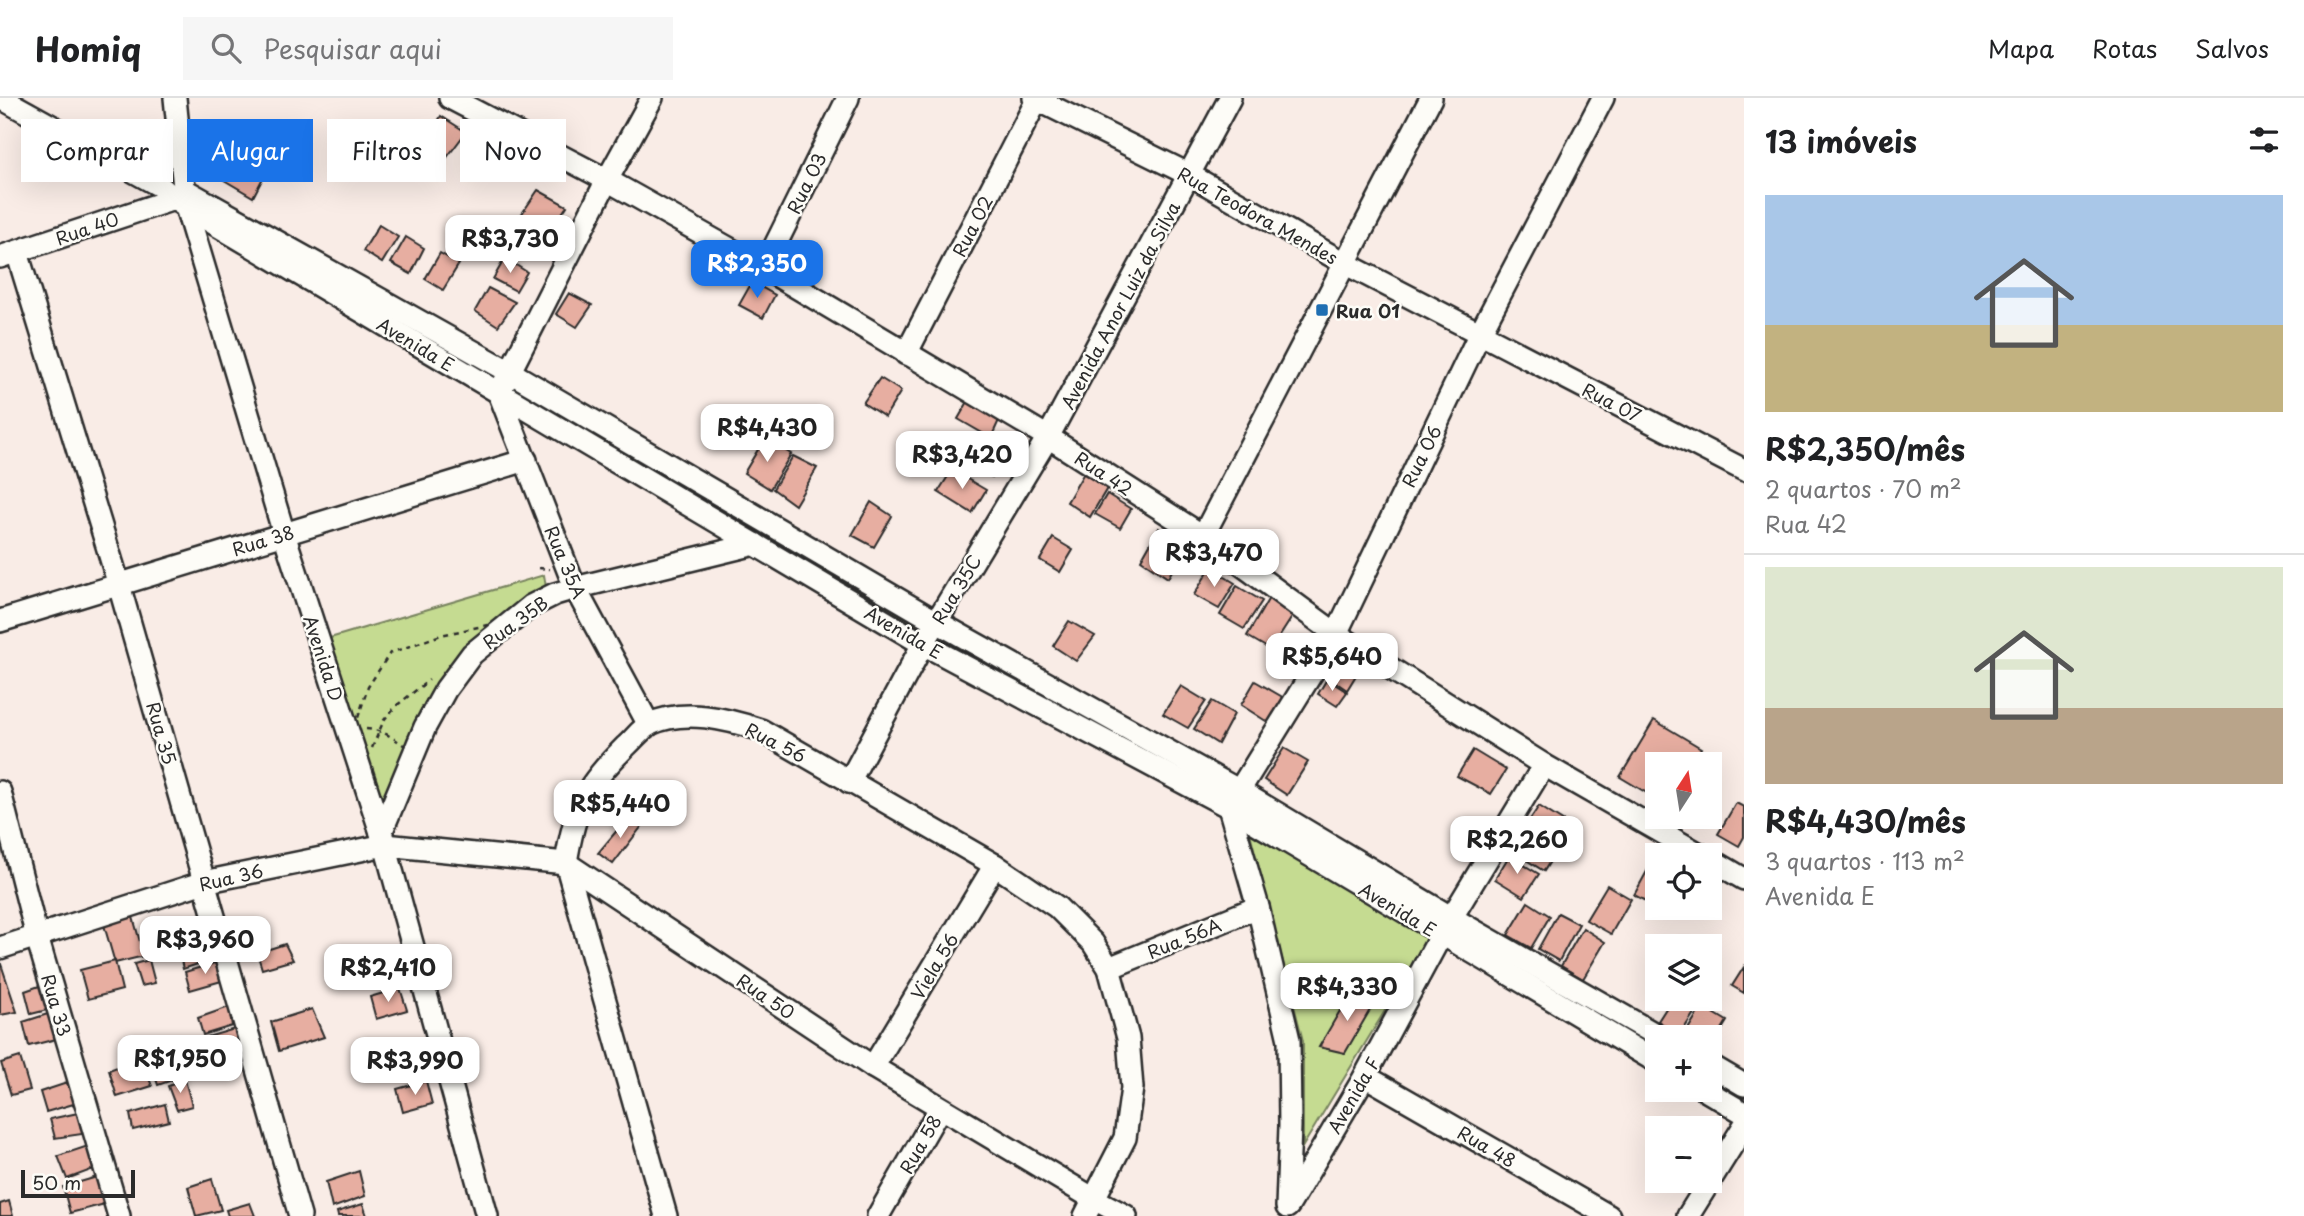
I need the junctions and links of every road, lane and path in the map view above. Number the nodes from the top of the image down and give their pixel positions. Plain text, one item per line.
1 (1, 98) edge
2 (175, 98) edge
3 (450, 98) edge
4 (652, 98) edge
5 (848, 98) edge
6 (1036, 98) edge
7 (1230, 98) edge
8 (1431, 98) edge
9 (1603, 98) edge
10 (1190, 175) junction
11 (607, 180) junction
12 (177, 196) junction
13 (8, 254) edge
14 (294, 261) junction
15 (1346, 264) junction
16 (764, 268) junction
17 (1480, 334) junction
18 (906, 354) junction
19 (510, 372) junction
20 (499, 393) junction
21 (1048, 437) junction
22 (526, 460) junction
23 (1744, 470) edge
24 (284, 534) junction
25 (1203, 536) junction
26 (755, 544) junction
27 (119, 585) junction
28 (575, 587) junction
29 (0, 621) edge
30 (937, 622) junction
31 (1336, 634) junction
32 (923, 644) junction
33 (445, 673) joint
34 (649, 724) junction
35 (1544, 765) junction
36 (849, 782) junction
37 (0, 792) edge
38 (1234, 799) junction
39 (383, 839) junction
40 (1680, 843) edge
41 (566, 863) junction
42 (995, 865) junction
43 (1722, 866) edge
44 (1744, 879) edge
45 (204, 882) junction
46 (1258, 907) junction
47 (1446, 927) junction
48 (37, 937) junction
49 (0, 948) edge
50 (1109, 968) junction
51 (1645, 1030) edge
52 (1645, 1054) edge
53 (873, 1067) junction
54 (1722, 1072) edge
55 (1365, 1076) junction
56 (1744, 1085) edge
57 (1722, 1100) edge
58 (940, 1108) junction
59 (1744, 1113) edge
60 (1744, 1126) edge
61 (1089, 1208) edge
62 (1285, 1212) edge
63 (119, 1216) edge
64 (300, 1216) edge
65 (487, 1216) edge
66 (666, 1216) edge
67 (878, 1216) edge
68 (1126, 1216) edge
69 (1609, 1216) edge
70 (1688, 1216) edge

1 - 12 street, Avenida E
2 - 12 street, Avenida D
3 - 11 street, Rua 42
4 - 11 street
5 - 16 street, Rua 03
6 - 10 street, Rua Teodora Mendes
6 - 18 street, Rua 02
7 - 10 street, Avenida Anor Luiz da Silva
8 - 15 street
9 - 17 street, Rua 06
10 - 15 street, Rua Teodora Mendes
10 - 21 street, Avenida Anor Luiz da Silva
11 - 16 street, Rua 42
11 - 19 street
12 - 13 street, Rua 40
12 - 14 street, Avenida E
12 - 24 street, Avenida D
13 - 27 street, Rua 35
14 - 19 street, Avenida E
14 - 20 street, Avenida E
15 - 17 street, Rua Teodora Mendes
15 - 25 street
16 - 18 street, Rua 42
17 - 23 street, Rua 07
17 - 31 street, Rua 06
18 - 21 street, Rua 42
19 - 20 street
19 - 30 street, Avenida E
20 - 22 street, Rua 35A
20 - 26 street, Avenida E
21 - 25 street, Rua 42
21 - 30 street, Rua 35C
22 - 24 street, Rua 38
22 - 28 street, Rua 35A
24 - 27 street, Rua 38
24 - 39 street, Avenida D
25 - 31 street, Rua 42
26 - 28 street, Rua 35B
26 - 32 street, Avenida E
27 - 29 street, Rua 38
27 - 45 street, Rua 35
28 - 34 street, Rua 35A
28 - 39 street, Rua 35B
30 - 32 street, Rua 35C
30 - 38 street, Avenida E
31 - 35 street, Rua 42
31 - 38 street, Rua 06
32 - 36 street, Rua 35C
32 - 38 street, Avenida E
33 - 33 path
34 - 36 street, Rua 56
34 - 41 street
35 - 40 street, Rua 42
35 - 47 street, Avenida F
36 - 42 street, Rua 56
37 - 48 street, Rua 33
38 - 46 street, Avenida F
38 - 47 street, Avenida E
39 - 41 street, Rua 50
39 - 45 street, Rua 36
39 - 65 street, Avenida D
41 - 53 street, Rua 50
41 - 66 street
42 - 50 street, Rua 56
42 - 53 street, Viela 56
43 - 44 street
45 - 48 street, Rua 36
45 - 64 street, Rua 35
46 - 50 street, Rua 56A
46 - 62 street, Avenida F
47 - 51 street, Avenida E
47 - 52 street, Avenida E
47 - 55 street, Avenida F
48 - 49 street, Rua 36
48 - 63 street, Rua 33
50 - 61 street, Rua 56
53 - 58 street, Rua 50
54 - 56 street
55 - 62 street, Avenida F
55 - 69 street, Rua 48
57 - 59 street
58 - 61 street, Rua 50
58 - 67 street, Rua 58
60 - 70 street
61 - 68 street, Rua 50

